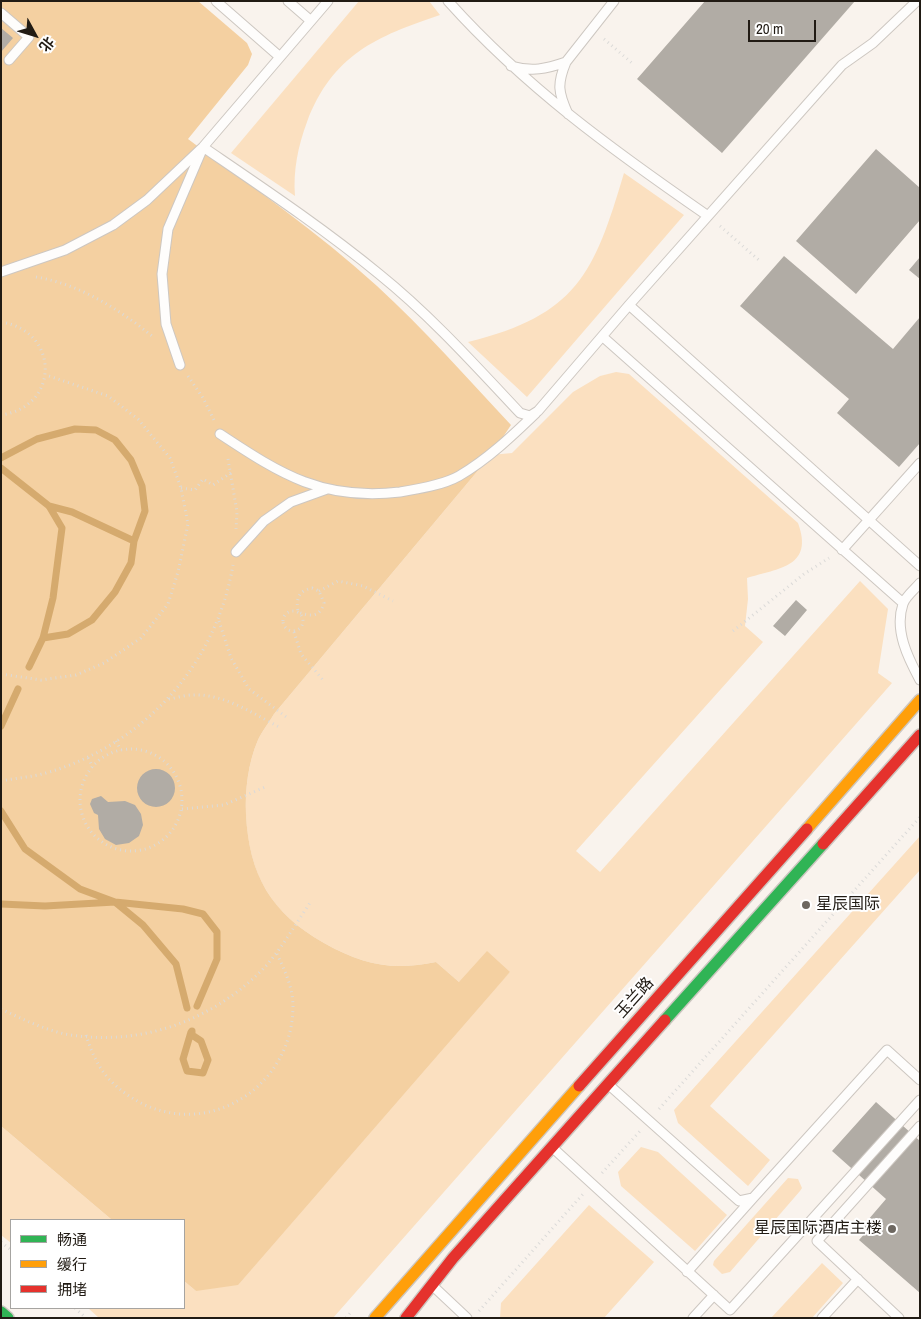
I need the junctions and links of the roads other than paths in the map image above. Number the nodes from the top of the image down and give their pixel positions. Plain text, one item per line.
1 (216, 1) edge
2 (288, 1) edge
3 (328, 1) edge
4 (448, 1) edge
5 (614, 1) edge
6 (917, 1) edge
7 (1, 13) edge
8 (311, 20) junction
9 (280, 57) junction
10 (9, 60) dead end
11 (566, 62) junction
12 (510, 65) junction
13 (569, 116) junction
14 (203, 147) junction
15 (708, 216) junction
16 (1, 272) edge
17 (629, 305) junction
18 (603, 337) junction
19 (180, 365) road end
20 (538, 411) junction
21 (220, 434) road end
22 (920, 463) edge
23 (327, 489) junction
24 (869, 520) junction
25 (842, 550) junction
26 (236, 552) road end
27 (920, 566) edge
28 (920, 583) edge
29 (903, 603) junction
30 (920, 680) edge
31 (920, 700) edge
32 (892, 732) junction
33 (920, 735) edge
34 (908, 748) junction
35 (920, 758) edge
36 (593, 1071) junction
37 (920, 1080) edge
38 (608, 1084) junction
39 (920, 1100) edge
40 (920, 1126) edge
41 (537, 1134) junction
42 (552, 1148) junction
43 (753, 1198) junction
44 (688, 1272) junction
45 (858, 1279) junction
46 (432, 1285) junction
47 (714, 1296) junction
48 (1, 1312) edge
49 (409, 1316) edge
50 (8, 1318) edge
51 (373, 1318) edge
52 (467, 1318) edge
53 (693, 1318) edge
54 (822, 1318) edge
55 (899, 1318) edge

1 - 9 lane
2 - 8 lane
3 - 8 lane
4 - 12 lane
5 - 11 lane
6 - 15 lane
7 - 10 lane
8 - 9 lane
9 - 14 lane
11 - 12 lane
11 - 13 lane
12 - 13 lane
13 - 15 lane
14 - 16 lane
14 - 19 lane
14 - 20 lane
15 - 17 lane
17 - 18 lane
17 - 24 lane
18 - 20 lane
18 - 25 lane
20 - 23 lane
21 - 23 lane
22 - 24 lane
23 - 26 lane
24 - 25 lane
24 - 27 lane
25 - 29 lane
28 - 29 lane
29 - 30 lane
31 - 32 main road, 玉兰路
32 - 34 main road
32 - 36 main road, 玉兰路
33 - 34 main road
34 - 35 main road
34 - 38 main road
36 - 38 lane
36 - 41 main road, 玉兰路
37 - 43 lane
38 - 42 main road
38 - 43 lane
39 - 47 lane
40 - 45 lane
41 - 42 lane
41 - 51 main road, 玉兰路
42 - 44 lane
42 - 46 main road
43 - 44 lane
44 - 47 lane
45 - 54 lane
45 - 55 lane
46 - 49 main road
46 - 52 lane
47 - 53 lane
48 - 50 main road

